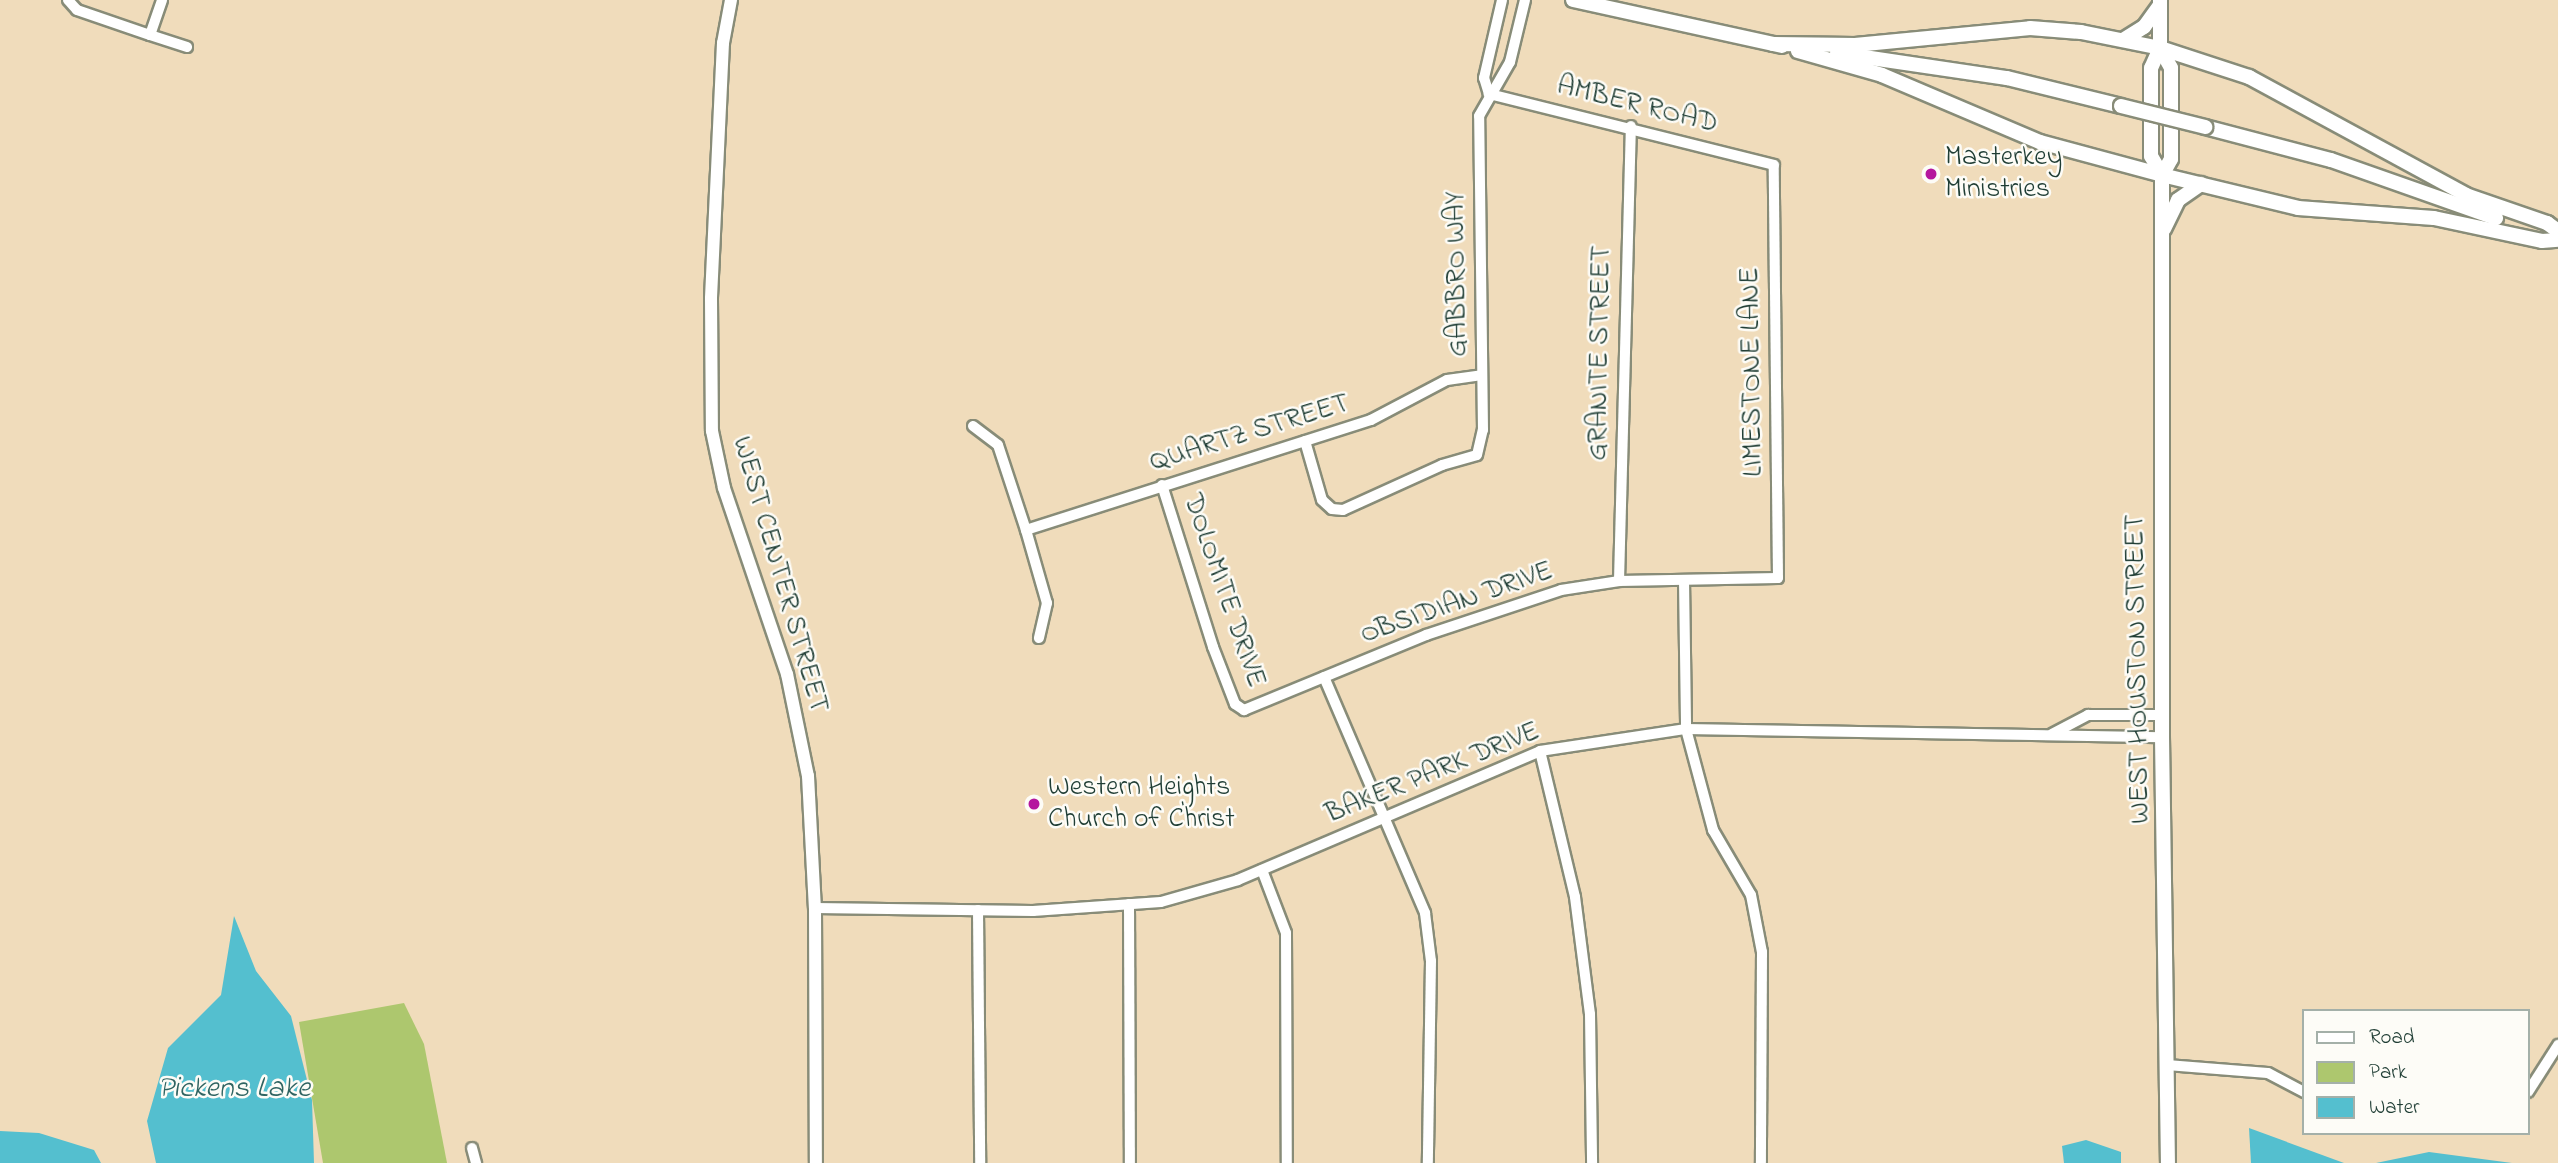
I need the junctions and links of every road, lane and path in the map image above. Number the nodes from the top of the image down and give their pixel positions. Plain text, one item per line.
1 (68, 0) edge
2 (162, 0) edge
3 (731, 0) edge
4 (1502, 0) edge
5 (1525, 0) edge
6 (1573, 0) edge
7 (2160, 2) edge
8 (150, 35) junction
9 (2123, 40) junction
10 (1773, 44) junction
11 (187, 47) dead end
12 (2160, 48) junction
13 (1489, 94) junction
14 (1631, 126) junction
15 (1774, 164) joint
16 (2162, 175) junction
17 (2200, 184) junction
18 (2162, 233) junction
19 (2558, 236) edge
20 (1482, 375) junction
21 (973, 426) dead end
22 (1305, 440) junction
23 (1162, 485) junction
24 (1026, 530) junction
25 (1778, 579) joint
26 (1684, 580) junction
27 (1619, 581) junction
28 (1039, 638) dead end
29 (1324, 677) junction
30 (1244, 710) joint
31 (2162, 715) junction
32 (1686, 729) junction
33 (2050, 736) junction
34 (2162, 737) junction
35 (1540, 751) junction
36 (1383, 816) junction
37 (1262, 870) junction
38 (1129, 904) junction
39 (816, 908) junction
40 (978, 910) junction
41 (2558, 1045) edge
42 (2167, 1065) junction
43 (2530, 1089) edge
44 (2302, 1091) edge
45 (472, 1148) dead end
46 (476, 1163) edge
47 (816, 1163) edge
48 (980, 1163) edge
49 (1130, 1163) edge
50 (1287, 1163) edge
51 (1428, 1163) edge
52 (1592, 1163) edge
53 (1761, 1163) edge
54 (2168, 1163) edge

1 - 8 street
2 - 8 street
3 - 39 street, WEST CENTER STREET
4 - 13 street, GABBRO WAY
5 - 13 street, GABBRO WAY
6 - 10 main road
7 - 9 main road
7 - 12 main road, WEST HOUSTON STREET
8 - 11 street
9 - 10 main road
9 - 12 main road
10 - 16 main road
10 - 19 main road, bridge
12 - 16 main road, WEST HOUSTON STREET
12 - 16 main road, WEST HOUSTON STREET
12 - 19 main road
13 - 14 street, AMBER ROAD
13 - 20 street, GABBRO WAY
14 - 15 street, AMBER ROAD
14 - 27 street, GRANITE STREET
15 - 25 street, LIMESTONE LANE
16 - 17 main road
16 - 18 main road, WEST HOUSTON STREET
17 - 18 main road
17 - 19 main road
18 - 31 main road, WEST HOUSTON STREET
20 - 22 street, QUARTZ STREET
20 - 22 street, GABBRO WAY
21 - 24 street
22 - 23 street, QUARTZ STREET
23 - 24 street, QUARTZ STREET
23 - 30 street, DOLOMITE DRIVE
24 - 28 street
25 - 26 street, OBSIDIAN DRIVE
26 - 27 street, OBSIDIAN DRIVE
26 - 32 street
27 - 29 street, OBSIDIAN DRIVE
29 - 30 street, OBSIDIAN DRIVE
29 - 36 street
31 - 33 street
31 - 34 main road, WEST HOUSTON STREET
32 - 33 street, BAKER PARK DRIVE
32 - 35 street, BAKER PARK DRIVE
32 - 53 street
33 - 34 street, BAKER PARK DRIVE
34 - 42 main road, WEST HOUSTON STREET
35 - 36 street, BAKER PARK DRIVE
35 - 52 street
36 - 37 street, BAKER PARK DRIVE
36 - 51 street
37 - 38 street, BAKER PARK DRIVE
37 - 50 street
38 - 40 street, BAKER PARK DRIVE
38 - 49 street
39 - 40 street, BAKER PARK DRIVE
39 - 47 street, WEST CENTER STREET
40 - 48 street
41 - 43 street
42 - 44 street
42 - 54 main road, WEST HOUSTON STREET
45 - 46 street

